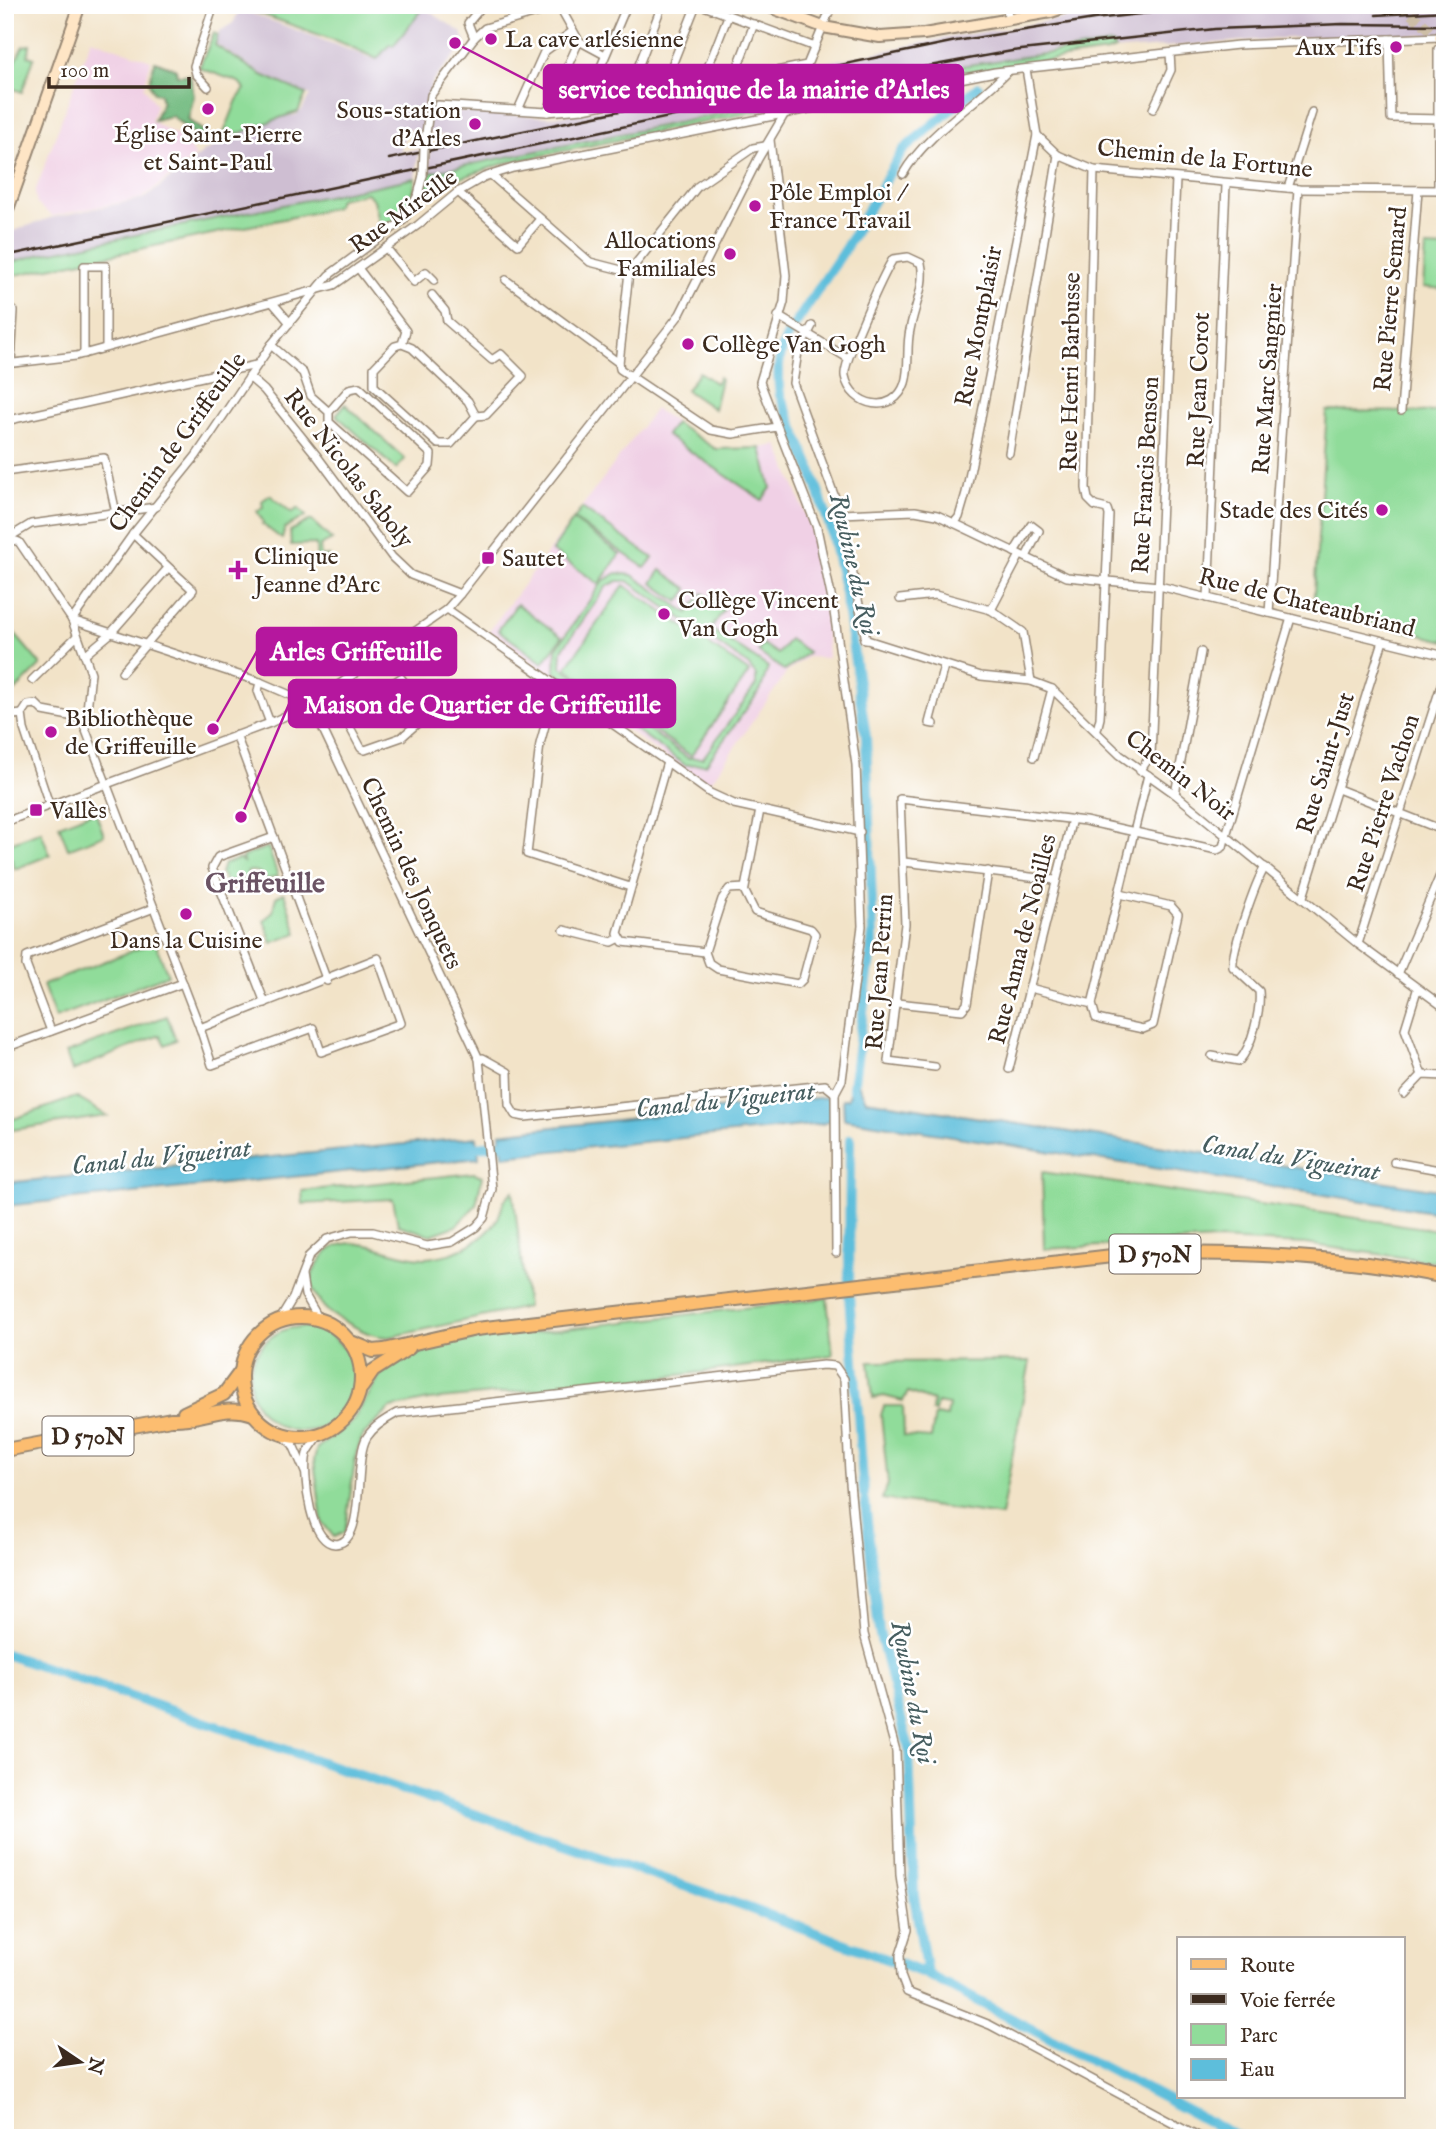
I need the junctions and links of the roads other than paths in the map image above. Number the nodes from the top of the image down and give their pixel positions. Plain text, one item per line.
1 (80, 5) edge
2 (214, 5) edge
3 (222, 5) edge
4 (483, 5) edge
5 (518, 5) edge
6 (627, 5) edge
7 (662, 5) edge
8 (699, 5) edge
9 (764, 5) edge
10 (832, 5) edge
11 (1007, 5) edge
12 (1072, 5) edge
13 (232, 7) edge
14 (562, 7) edge
15 (728, 16) junction
16 (1008, 19) junction
17 (511, 20) junction
18 (754, 24) junction
19 (823, 27) junction
20 (573, 31) junction
21 (474, 38) junction
22 (1390, 39) junction
23 (1443, 40) edge
24 (579, 41) junction
25 (814, 47) junction
26 (1170, 53) junction
27 (605, 55) junction
28 (1027, 69) junction
29 (1007, 71) junction
30 (733, 79) junction
31 (701, 85) junction
32 (208, 87) dead end
33 (661, 93) junction
34 (625, 100) junction
35 (438, 105) dead end
36 (583, 109) junction
37 (1153, 109) dead end
38 (518, 110) junction
39 (547, 112) junction
40 (1311, 112) dead end
41 (783, 115) junction
42 (1441, 119) edge
43 (1037, 135) junction
44 (770, 138) junction
45 (765, 146) junction
46 (1058, 155) junction
47 (1094, 170) junction
48 (903, 174) dead end
49 (491, 175) junction
50 (1175, 178) junction
51 (1226, 185) junction
52 (1288, 188) junction
53 (1298, 189) junction
54 (1418, 190) junction
55 (1442, 190) edge
56 (458, 192) junction
57 (5, 218) edge
58 (540, 219) junction
59 (387, 248) junction
60 (358, 268) junction
61 (628, 272) junction
62 (434, 280) dead end
63 (506, 280) dead end
64 (317, 290) junction
65 (432, 295) dead end
66 (273, 303) junction
67 (14, 311) dead end
68 (782, 318) junction
69 (290, 323) junction
70 (812, 326) dead end
71 (806, 333) junction
72 (402, 344) junction
73 (271, 345) junction
74 (106, 347) junction
75 (84, 354) junction
76 (846, 357) junction
77 (619, 363) junction
78 (8, 364) edge
79 (256, 365) junction
80 (633, 376) junction
81 (249, 377) junction
82 (1401, 411) dead end
83 (329, 412) junction
84 (476, 416) junction
85 (5, 421) edge
86 (777, 427) junction
87 (1009, 453) dead end
88 (5, 472) edge
89 (156, 507) junction
90 (116, 513) junction
91 (841, 514) junction
92 (5, 521) edge
93 (954, 523) junction
94 (133, 534) junction
95 (8, 538) junction
96 (1020, 555) junction
97 (168, 568) junction
98 (1106, 582) junction
99 (1159, 586) junction
100 (460, 594) junction
101 (1208, 598) junction
102 (900, 599) dead end
103 (447, 609) junction
104 (991, 610) junction
105 (1269, 613) junction
106 (1292, 618) junction
107 (72, 620) junction
108 (110, 634) junction
109 (77, 636) junction
110 (1383, 641) junction
111 (145, 645) junction
112 (1201, 652) dead end
113 (86, 654) junction
114 (1445, 656) edge
115 (944, 666) junction
116 (122, 672) dead end
117 (1445, 673) edge
118 (32, 680) dead end
119 (1031, 681) junction
120 (260, 682) junction
121 (556, 685) junction
122 (1052, 689) junction
123 (330, 690) junction
124 (311, 704) junction
125 (22, 714) junction
126 (5, 716) edge
127 (344, 716) junction
128 (85, 719) junction
129 (270, 723) junction
130 (934, 724) dead end
131 (1097, 730) junction
132 (236, 735) junction
133 (1034, 757) dead end
134 (667, 762) junction
135 (1140, 771) junction
136 (1149, 775) junction
137 (106, 784) junction
138 (1338, 789) junction
139 (1175, 794) junction
140 (50, 804) junction
141 (760, 810) junction
142 (1399, 813) junction
143 (1072, 819) junction
144 (5, 821) edge
145 (1445, 831) edge
146 (860, 832) junction
147 (1133, 832) junction
148 (1227, 835) junction
149 (274, 837) junction
150 (904, 862) junction
151 (1445, 864) edge
152 (1265, 866) junction
153 (988, 871) junction
154 (1055, 880) junction
155 (630, 887) junction
156 (745, 888) junction
157 (1119, 894) junction
158 (1303, 897) junction
159 (155, 908) junction
160 (564, 930) dead end
161 (619, 936) junction
162 (1358, 944) junction
163 (705, 952) junction
164 (1398, 974) junction
165 (327, 981) junction
166 (183, 983) junction
167 (1030, 988) junction
168 (1417, 990) junction
169 (265, 1003) junction
170 (897, 1003) junction
171 (1093, 1004) junction
172 (1445, 1008) edge
173 (200, 1028) junction
174 (51, 1031) junction
175 (5, 1048) edge
176 (1212, 1056) dead end
177 (479, 1059) junction
178 (935, 1067) dead end
179 (1009, 1069) dead end
180 (1422, 1075) junction
181 (1445, 1076) edge
182 (1404, 1094) dead end
183 (835, 1096) junction
184 (1394, 1161) dead end
185 (1445, 1171) edge
186 (836, 1253) dead end
187 (302, 1272) junction
188 (1445, 1277) edge
189 (319, 1319) junction
190 (279, 1321) junction
191 (351, 1342) junction
192 (415, 1344) junction
193 (241, 1371) junction
194 (361, 1388) junction
195 (253, 1414) junction
196 (171, 1419) junction
197 (319, 1435) junction
198 (284, 1436) junction
199 (5, 1450) edge
200 (309, 1489) junction
201 (1202, 2138) edge

1 - 57 main road
2 - 32 street
3 - 13 street
4 - 21 street
5 - 17 street
6 - 27 street
7 - 34 street
8 - 15 street
8 - 33 street
9 - 19 main road
10 - 19 street
11 - 16 street
12 - 16 main road
14 - 17 street
14 - 20 street
15 - 18 street
15 - 31 street
16 - 19 main road
17 - 21 street
18 - 25 street
18 - 30 street
19 - 25 street
20 - 24 street
20 - 38 street
21 - 64 street, Chemin de Griffeuille, bridge
22 - 23 street, Rue Mireille
22 - 26 street, Rue Mireille
22 - 42 street
23 - 42 street
24 - 27 street
24 - 39 street
25 - 30 street
26 - 28 street, Rue Mireille
26 - 37 street
27 - 36 street
28 - 29 street, Rue Mireille
28 - 43 street
29 - 41 street, Rue Mireille
29 - 48 street
30 - 31 street
31 - 33 street
33 - 34 street
34 - 36 street
35 - 38 street
36 - 39 street
38 - 39 street
40 - 52 street
41 - 44 street
41 - 49 street, Rue Mireille
42 - 55 street
43 - 46 street, Chemin de la Fortune
43 - 93 street, Rue Montplaisir
44 - 45 street
44 - 68 street
45 - 61 street
45 - 80 street
46 - 47 street, Chemin de la Fortune
46 - 87 street
47 - 50 street, Chemin de la Fortune
47 - 98 street, Rue Henri Barbusse
49 - 56 street, Rue Mireille
49 - 58 street
50 - 51 street, Chemin de la Fortune
50 - 99 street, Rue Francis Benson
51 - 52 street, Chemin de la Fortune
51 - 101 street, Rue Jean Corot
52 - 53 street, Chemin de la Fortune
53 - 54 street, Chemin de la Fortune
53 - 105 street, Rue Marc Sangnier
54 - 55 street, Chemin de la Fortune
54 - 82 street, Rue Pierre Semard
56 - 58 street
56 - 59 street, Rue Mireille
58 - 61 street
59 - 60 street, Rue Mireille
59 - 62 street
60 - 64 street, Rue Mireille
60 - 72 street
61 - 77 street
63 - 77 street
64 - 66 street, Rue Mireille
64 - 69 street, Chemin de Griffeuille
65 - 84 street
66 - 69 street
66 - 74 street, Rue Mireille
67 - 78 street
68 - 71 street
68 - 86 street
69 - 73 street, Chemin de Griffeuille
70 - 71 street
71 - 76 street
71 - 91 street
72 - 84 street
72 - 84 street
73 - 79 street, Chemin de Griffeuille
73 - 83 street
74 - 75 street, Rue Mireille
74 - 75 street
75 - 78 street, Rue Mireille
76 - 76 street
77 - 80 street
79 - 81 street, Chemin de Griffeuille
79 - 85 street
80 - 86 street
80 - 100 street
81 - 89 street, Chemin de Griffeuille
81 - 100 street, Rue Nicolas Saboly
83 - 83 street
86 - 146 street
88 - 90 street
89 - 90 street
89 - 94 street, Chemin de Griffeuille
90 - 95 street
91 - 93 street, Rue de Chateaubriand
91 - 115 street, Chemin Noir
92 - 95 street
93 - 96 street, Rue de Chateaubriand
94 - 97 street
94 - 107 street, Chemin de Griffeuille
95 - 107 street
96 - 98 street, Rue de Chateaubriand
96 - 104 street
97 - 108 street
97 - 111 street
98 - 99 street, Rue de Chateaubriand
98 - 131 street, Rue Henri Barbusse
99 - 101 street, Rue de Chateaubriand
99 - 135 street, Rue Francis Benson
100 - 103 street
101 - 105 street, Rue de Chateaubriand
102 - 104 street
103 - 121 street
103 - 123 street
104 - 119 street
105 - 106 street, Rue de Chateaubriand
106 - 110 street, Rue de Chateaubriand
106 - 148 street
107 - 108 street
107 - 109 street
108 - 111 street
108 - 113 street
109 - 113 street
109 - 118 street
110 - 114 street, Rue de Chateaubriand
110 - 138 street, Rue Saint-Just
111 - 116 street
111 - 120 street
112 - 139 street
113 - 128 street
115 - 119 street, Chemin Noir
115 - 130 street
117 - 142 street, Rue Pierre Vachon
119 - 122 street, Chemin Noir
120 - 124 street
120 - 129 street
121 - 134 street
121 - 155 street
122 - 131 street, Chemin Noir
122 - 133 street
123 - 124 street
123 - 127 street
124 - 129 street
124 - 177 street, Chemin des Jonquets
125 - 126 street
125 - 128 street
125 - 140 street
127 - 127 street
128 - 137 street
129 - 132 street
131 - 135 street, Chemin Noir
132 - 137 street
132 - 149 street
134 - 141 street
134 - 155 street
135 - 136 street, Chemin Noir
136 - 139 street, Chemin Noir
136 - 147 street
137 - 140 street
137 - 159 street
138 - 142 street
138 - 158 street, Rue Saint-Just
139 - 148 street, Chemin Noir
140 - 144 street
141 - 146 street
141 - 156 street
142 - 145 street
142 - 162 street, Rue Pierre Vachon
143 - 147 street
143 - 150 street, Rue Jean Perrin
143 - 154 street, Rue Anna de Noailles
146 - 183 street
147 - 148 street
147 - 157 street
148 - 152 street, Chemin Noir
149 - 165 street
149 - 169 street
150 - 153 street
150 - 170 street, Rue Jean Perrin
151 - 164 street
152 - 158 street, Chemin Noir
152 - 176 street
153 - 154 street
153 - 170 street
154 - 167 street, Rue Anna de Noailles
155 - 161 street
156 - 163 street
156 - 163 street
157 - 171 street
157 - 171 street
158 - 162 street, Chemin Noir
159 - 166 street
159 - 174 street
160 - 161 street
161 - 163 street
162 - 164 street, Chemin Noir
164 - 168 street, Chemin Noir
165 - 169 street
165 - 173 street
166 - 173 street
166 - 174 street
167 - 171 street
167 - 179 street, Rue Anna de Noailles
168 - 172 street, Chemin Noir
168 - 180 street
169 - 173 street
170 - 178 street, Rue Jean Perrin
174 - 175 street
177 - 183 street
177 - 187 street, Chemin des Jonquets
180 - 181 street
180 - 182 street
183 - 186 street
184 - 185 street
187 - 189 street
187 - 190 street, Chemin des Jonquets
188 - 192 main road, D 570N
189 - 190 main road
189 - 191 main road
190 - 193 main road
191 - 192 main road, D 570N
191 - 194 main road
192 - 194 main road, D 570N
193 - 195 main road
193 - 196 main road, D 570N
194 - 197 main road
195 - 196 main road, D 570N
195 - 198 main road
196 - 199 main road, D 570N
197 - 198 main road
197 - 200 street
198 - 200 street
200 - 201 street

